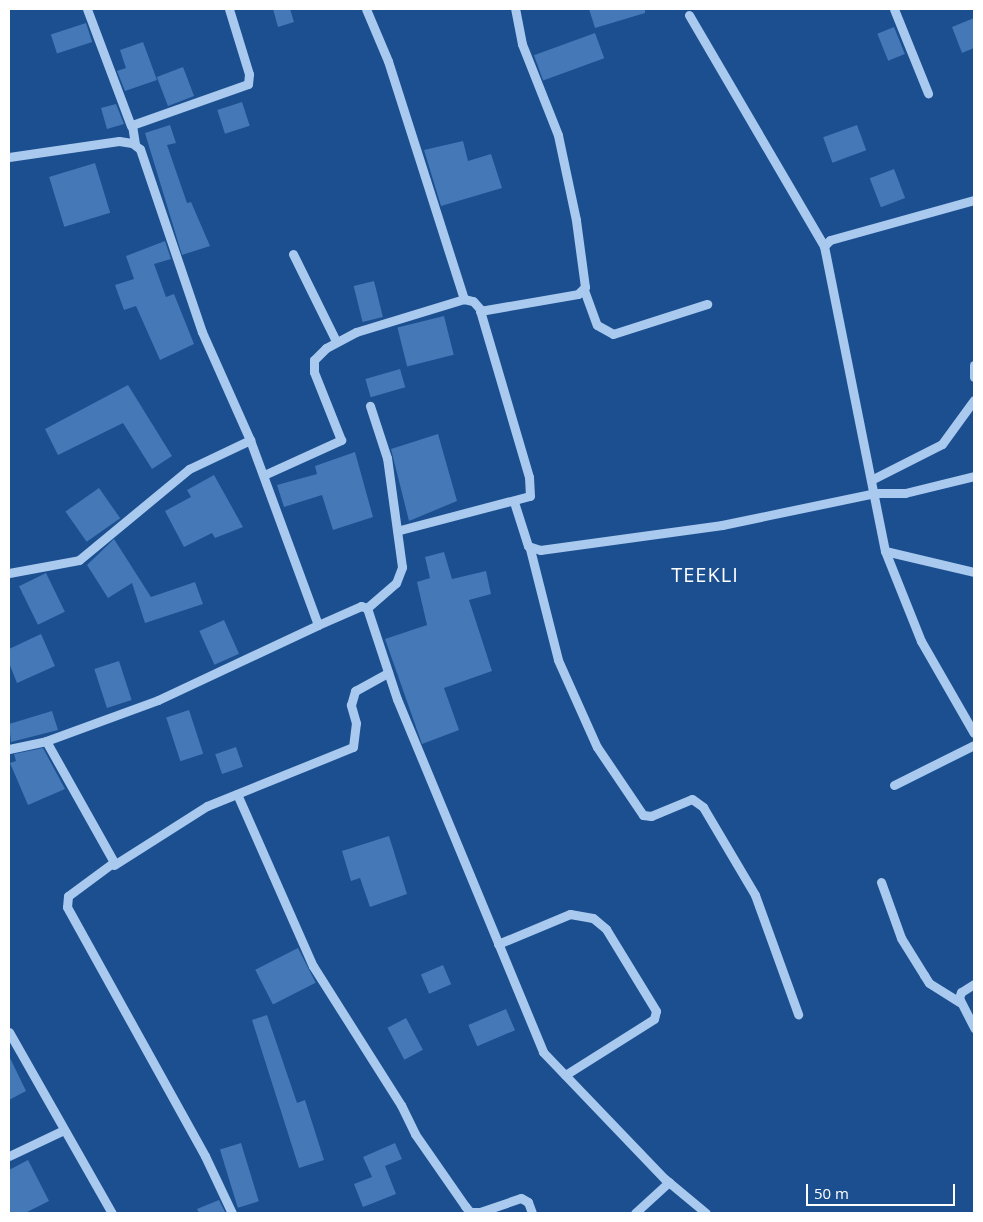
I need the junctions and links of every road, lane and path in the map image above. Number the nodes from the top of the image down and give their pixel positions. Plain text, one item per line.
1 (87, 9) edge
2 (229, 9) edge
3 (366, 9) edge
4 (516, 9) edge
5 (894, 9) edge
6 (689, 15) dead end
7 (928, 93) dead end
8 (131, 126) junction
9 (135, 144) junction
10 (9, 157) edge
11 (974, 200) edge
12 (824, 246) junction
13 (293, 254) dead end
14 (584, 290) junction
15 (464, 299) junction
16 (707, 304) dead end
17 (481, 310) junction
18 (336, 341) junction
19 (974, 365) edge
20 (974, 377) edge
21 (974, 400) edge
22 (370, 406) dead end
23 (250, 440) junction
24 (264, 475) junction
25 (974, 476) edge
26 (872, 479) junction
27 (875, 493) junction
28 (514, 502) junction
29 (400, 530) junction
30 (530, 549) junction
31 (885, 551) junction
32 (974, 572) edge
33 (9, 574) edge
34 (367, 608) junction
35 (318, 625) junction
36 (388, 673) junction
37 (974, 733) edge
38 (46, 741) junction
39 (974, 744) edge
40 (9, 749) edge
41 (894, 785) dead end
42 (238, 794) junction
43 (114, 865) junction
44 (881, 882) dead end
45 (498, 944) junction
46 (974, 984) edge
47 (959, 1002) junction
48 (798, 1014) dead end
49 (974, 1028) edge
50 (9, 1032) edge
51 (565, 1075) junction
52 (64, 1130) junction
53 (9, 1156) edge
54 (669, 1182) junction
55 (112, 1213) edge
56 (232, 1213) edge
57 (532, 1213) edge
58 (635, 1213) edge
59 (706, 1213) edge

1 - 8 street
2 - 8 street
3 - 15 street
4 - 14 street
5 - 7 street
6 - 12 street
8 - 9 street
9 - 10 street
9 - 23 street
11 - 12 street
12 - 26 street
13 - 18 street
14 - 16 street
14 - 17 street
15 - 17 street
15 - 18 street
17 - 28 street
18 - 24 street
19 - 20 street
21 - 26 street
22 - 29 street
23 - 24 street
23 - 33 street
24 - 35 street
25 - 27 street
26 - 27 street
27 - 30 street
27 - 31 street
28 - 29 street
28 - 30 street
29 - 34 street
30 - 48 street
31 - 32 street
31 - 37 street
34 - 35 street
34 - 36 street
35 - 38 street
36 - 42 street
36 - 45 street
38 - 40 street
38 - 43 street
39 - 41 street
42 - 43 street
42 - 57 street
43 - 56 street
44 - 47 street
45 - 51 street
45 - 51 street
46 - 47 street
47 - 49 street
50 - 52 street
51 - 54 street
52 - 53 street
52 - 55 street
54 - 58 street
54 - 59 street

